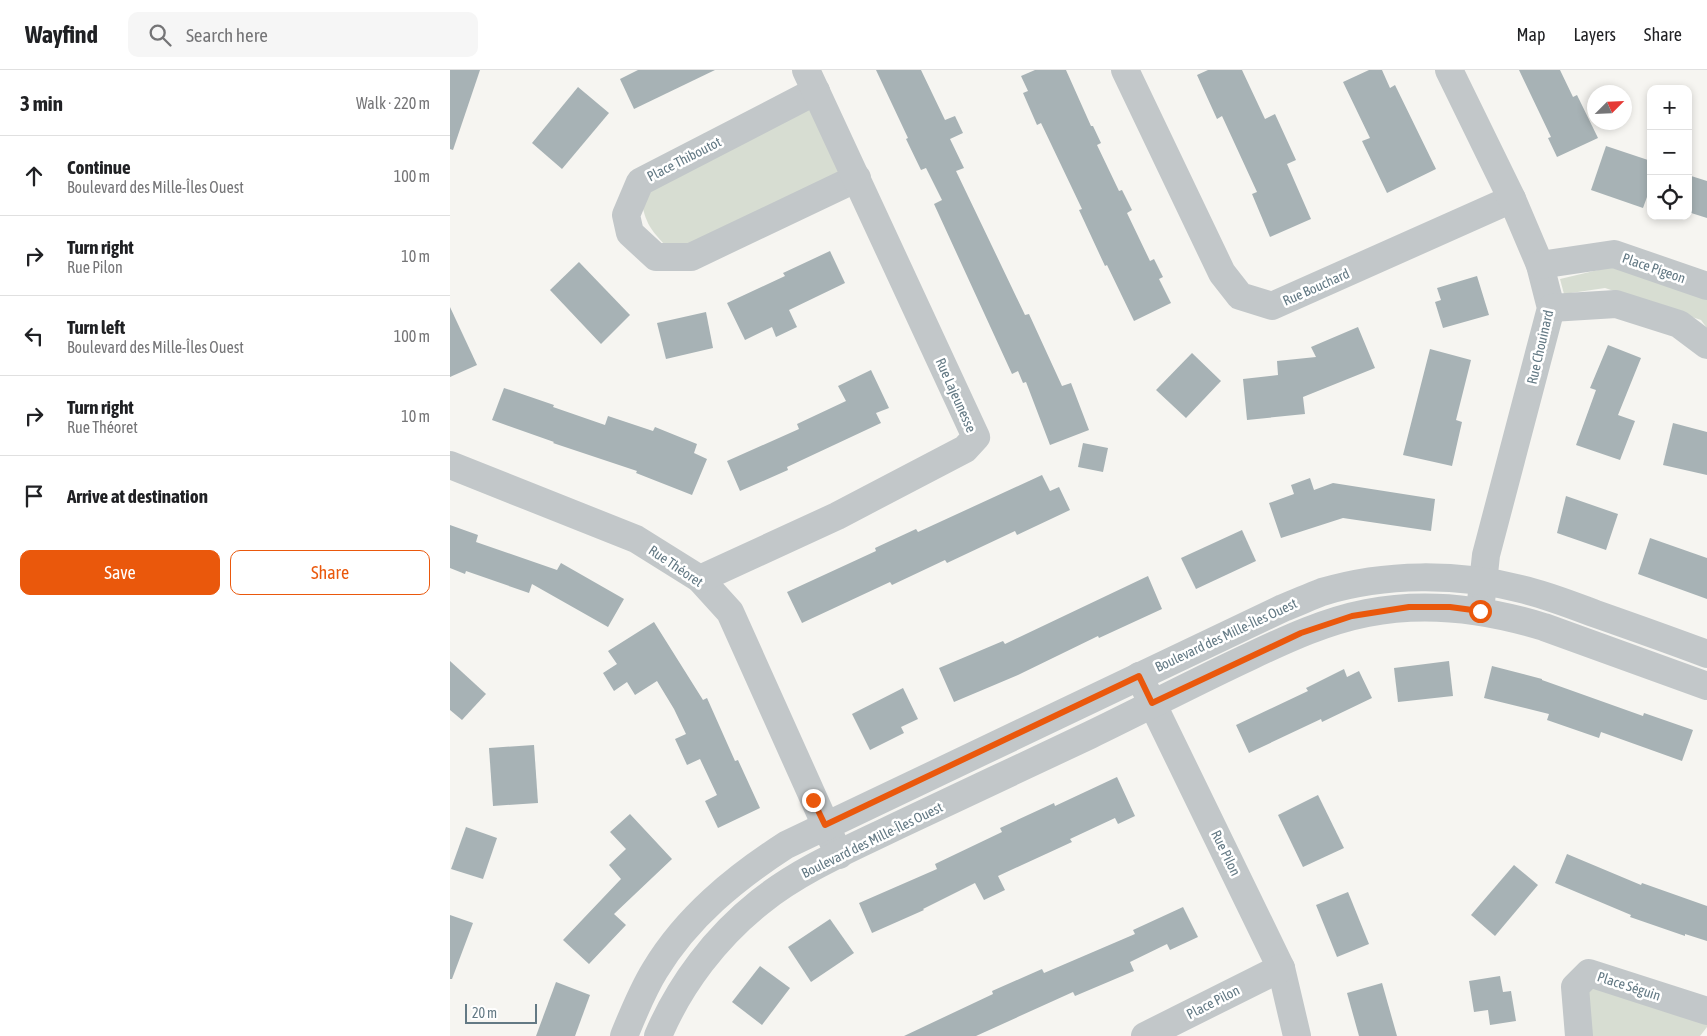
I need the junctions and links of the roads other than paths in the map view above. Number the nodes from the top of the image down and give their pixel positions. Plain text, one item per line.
1 (1125, 70) edge
2 (1449, 70) edge
3 (811, 80) edge
4 (857, 178) junction
5 (1512, 199) junction
6 (1540, 265) junction
7 (1707, 286) edge
8 (1551, 308) junction
9 (1707, 345) edge
10 (450, 465) edge
11 (700, 579) junction
12 (1482, 582) junction
13 (1480, 611) junction
14 (1707, 654) edge
15 (1139, 676) junction
16 (1707, 686) edge
17 (1152, 703) junction
18 (825, 825) junction
19 (838, 854) junction
20 (1282, 968) junction
21 (1707, 1011) edge
22 (624, 1036) edge
23 (658, 1036) edge
24 (1145, 1036) edge
25 (1297, 1036) edge
26 (1579, 1036) edge

1 - 5 street, Rue Bouchard
2 - 5 street, Rue Chouinard
3 - 4 street, Rue Lajeunesse
3 - 4 street, Place Thiboutot
4 - 11 street, Rue Lajeunesse
5 - 6 street, Rue Chouinard
6 - 7 street, Place Pigeon
6 - 8 street, Rue Chouinard
8 - 9 street
8 - 12 street, Rue Chouinard
10 - 11 street, Rue Théoret
11 - 18 street, Rue Théoret
12 - 13 street, Rue Chouinard
12 - 14 street, Boulevard des Mille-Îles Ouest
12 - 15 street, Boulevard des Mille-Îles Ouest
13 - 16 street, Boulevard des Mille-Îles Ouest
13 - 17 street, Boulevard des Mille-Îles Ouest
15 - 17 street, Rue Pilon
15 - 18 street, Boulevard des Mille-Îles Ouest
17 - 19 street, Boulevard des Mille-Îles Ouest
17 - 20 street, Rue Pilon
18 - 19 street, Rue Théoret
18 - 22 street, Boulevard des Mille-Îles Ouest
19 - 23 street, Boulevard des Mille-Îles Ouest
20 - 24 street, Place Pilon
20 - 25 street, Rue Pilon
21 - 26 street, Place Séguin

